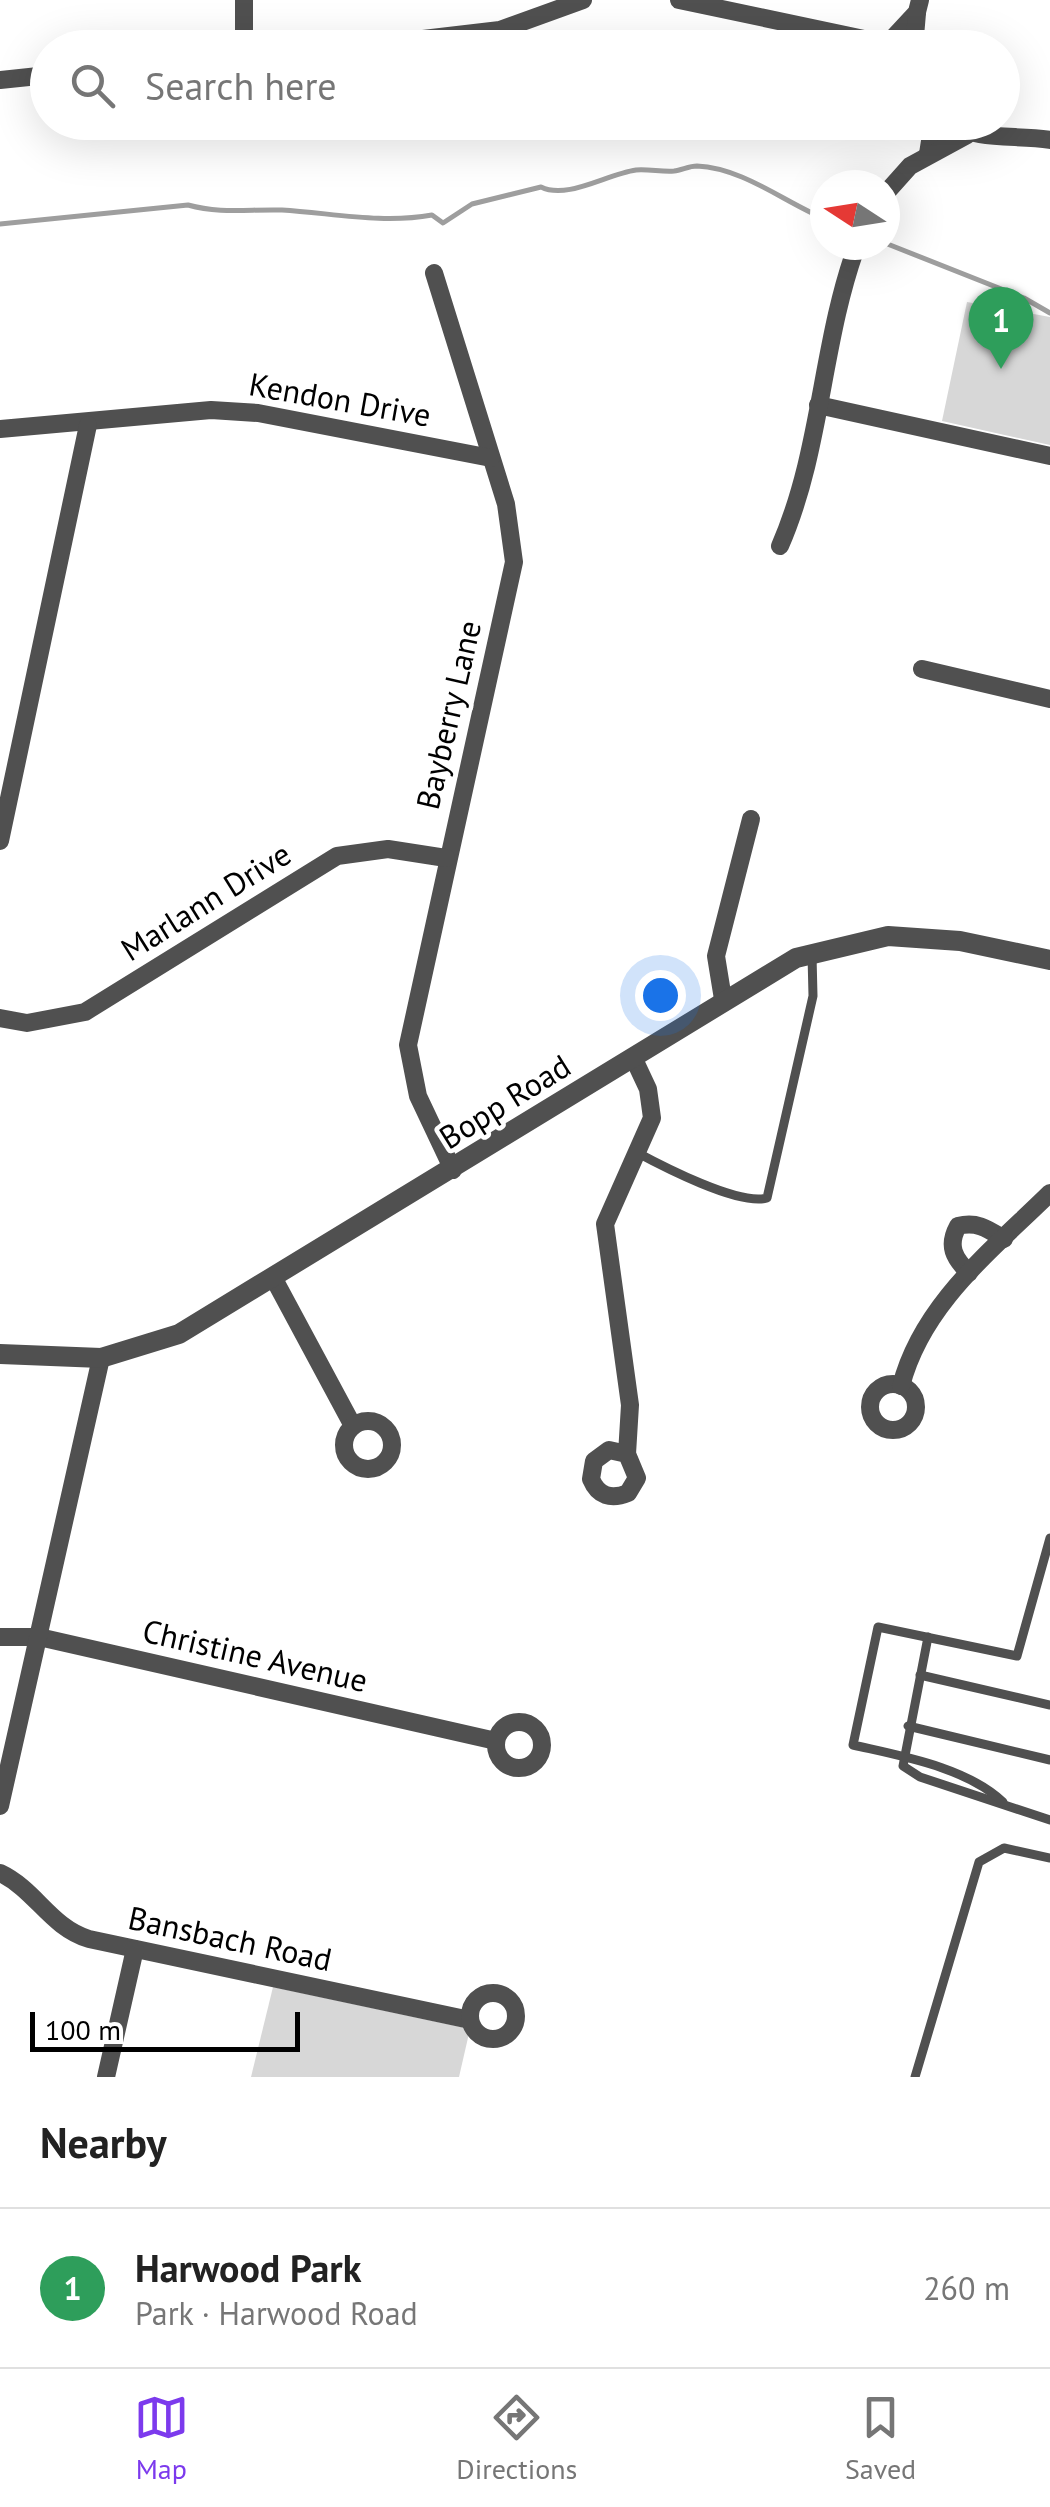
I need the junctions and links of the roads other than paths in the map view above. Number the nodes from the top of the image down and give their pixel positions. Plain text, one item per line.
1 (244, 0) edge
2 (581, 0) edge
3 (679, 0) edge
4 (919, 6) edge
5 (244, 30) edge
6 (500, 30) edge
7 (821, 30) edge
8 (903, 30) edge
9 (30, 77) edge
10 (0, 80) edge
11 (1020, 135) edge
12 (930, 140) edge
13 (957, 140) edge
14 (1050, 140) edge
15 (928, 154) junction
16 (900, 180) edge
17 (853, 260) edge
18 (434, 273) dead end
19 (818, 405) junction
20 (88, 424) junction
21 (0, 429) edge
22 (1050, 456) edge
23 (490, 458) junction
24 (780, 546) dead end
25 (922, 669) dead end
26 (1050, 698) edge
27 (751, 819) dead end
28 (0, 841) edge
29 (446, 858) junction
30 (812, 954) junction
31 (1050, 960) edge
32 (722, 999) junction
33 (0, 1018) edge
34 (633, 1057) junction
35 (636, 1152) junction
36 (453, 1170) junction
37 (1050, 1193) edge
38 (1004, 1239) junction
39 (970, 1273) junction
40 (274, 1280) junction
41 (0, 1354) edge
42 (101, 1358) junction
43 (901, 1386) dead end
44 (353, 1426) dead end
45 (626, 1454) dead end
46 (1050, 1538) edge
47 (0, 1637) edge
48 (39, 1637) junction
49 (928, 1637) junction
50 (920, 1674) junction
51 (1050, 1705) edge
52 (908, 1726) junction
53 (496, 1742) dead end
54 (902, 1756) junction
55 (1050, 1760) edge
56 (0, 1806) edge
57 (1050, 1820) edge
58 (1050, 1858) edge
59 (0, 1874) edge
60 (134, 1949) junction
61 (470, 2020) dead end
62 (106, 2077) edge
63 (915, 2077) edge

1 - 5 street
2 - 6 street
3 - 7 street
4 - 8 street
9 - 10 street
11 - 14 street
12 - 15 street
13 - 15 street
15 - 16 street
17 - 19 street
18 - 23 street, Bayberry Lane
19 - 22 street
19 - 24 street
20 - 21 street, Kendon Drive
20 - 23 street, Kendon Drive
20 - 28 street
23 - 29 street, Bayberry Lane
25 - 26 street
27 - 32 street
29 - 33 street, Marlann Drive
29 - 36 street, Bayberry Lane
30 - 31 street, Bopp Road
30 - 32 street, Bopp Road
30 - 35 lane
32 - 34 street, Bopp Road
34 - 35 street
34 - 36 street, Bopp Road
35 - 45 street
36 - 40 street, Bopp Road
37 - 38 street
38 - 39 street
38 - 39 street
39 - 43 street
40 - 42 street, Bopp Road
40 - 44 street
41 - 42 street, Bopp Road
42 - 48 street
46 - 49 lane
47 - 48 street, Christine Avenue
48 - 53 street, Christine Avenue
48 - 56 street
49 - 50 lane
49 - 54 lane
50 - 51 lane
50 - 52 lane
52 - 54 lane
52 - 55 lane
54 - 57 lane
58 - 63 lane
59 - 60 street, Bansbach Road
60 - 61 street, Bansbach Road
60 - 62 street

